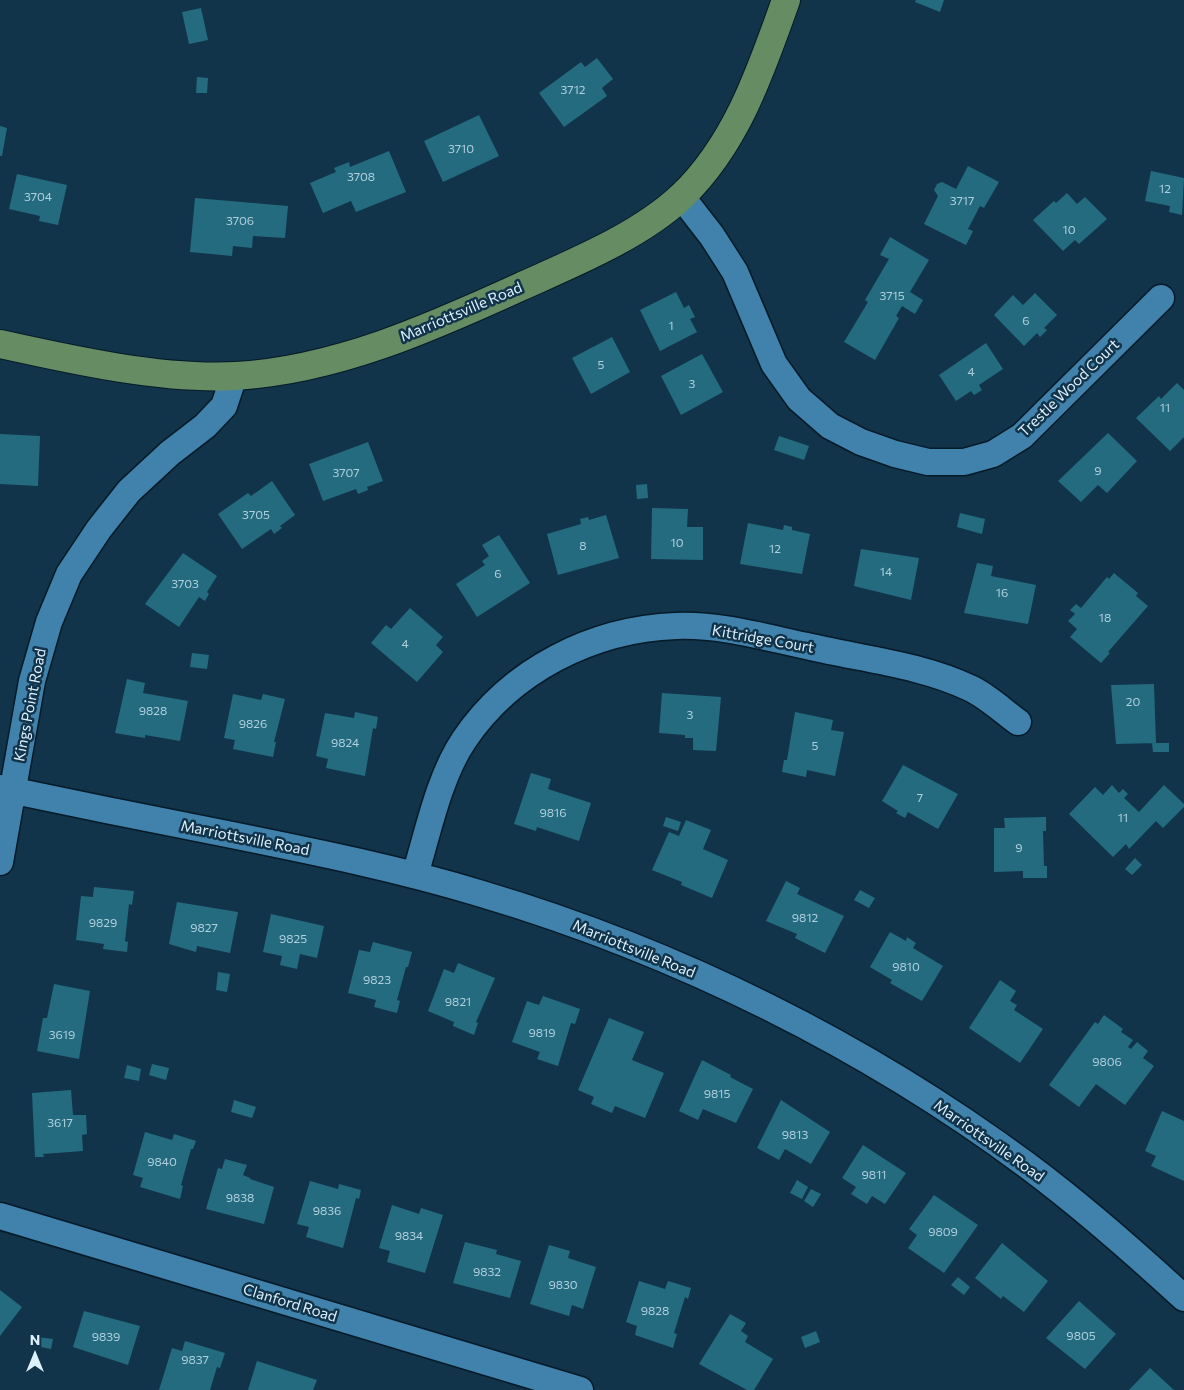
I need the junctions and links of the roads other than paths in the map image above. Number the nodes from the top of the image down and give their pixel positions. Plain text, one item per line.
1 (786, 0) edge
2 (681, 196) junction
3 (1161, 298) dead end
4 (0, 344) edge
5 (234, 376) junction
6 (1018, 722) dead end
7 (7, 789) edge
8 (0, 862) edge
9 (415, 875) junction
10 (0, 1216) edge
11 (1184, 1298) edge
12 (580, 1390) edge

1 - 2 main road, Marriottsville Road
2 - 3 street, Trestle Wood Court
2 - 5 main road, Marriottsville Road
4 - 5 main road, Marriottsville Road
5 - 7 street, Kings Point Road
6 - 9 street, Kittridge Court
7 - 8 street, Kings Point Road
7 - 9 street, Marriottsville Road
9 - 11 street, Marriottsville Road
10 - 12 street, Clanford Road

